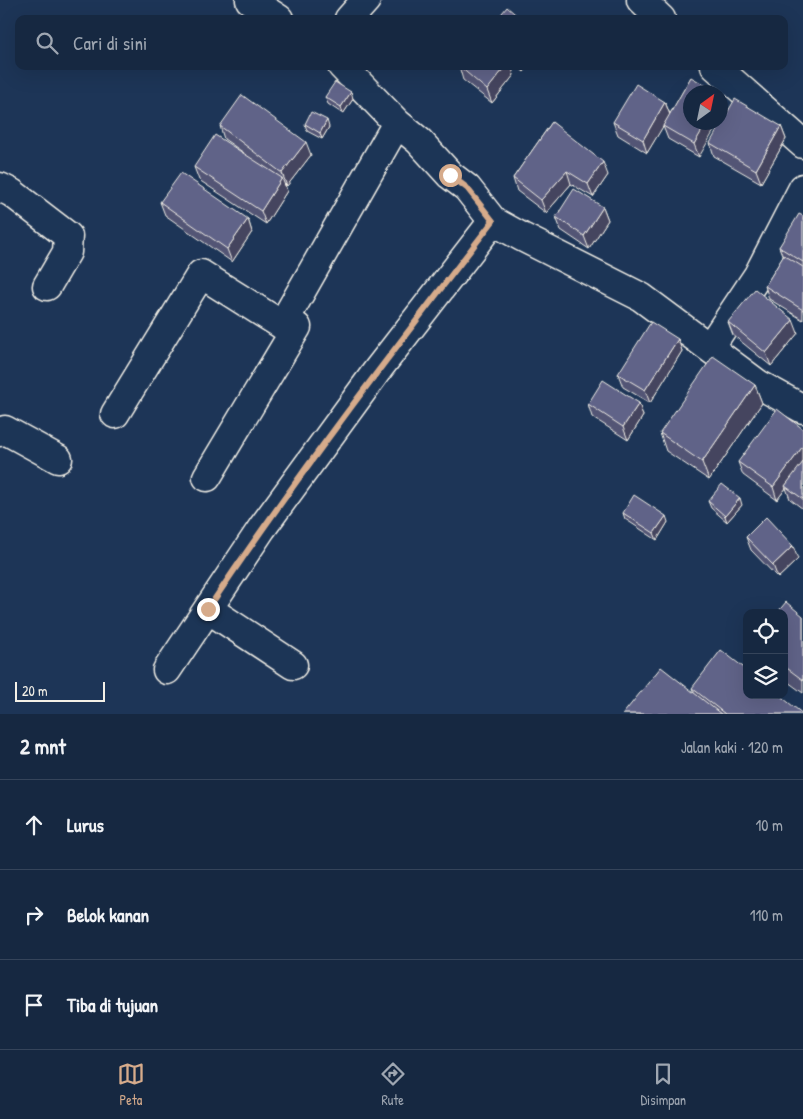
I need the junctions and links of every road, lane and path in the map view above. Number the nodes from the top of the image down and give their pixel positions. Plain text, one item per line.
1 (250, 0) edge
2 (366, 0) edge
3 (641, 0) edge
4 (273, 15) edge
5 (353, 15) edge
6 (657, 15) edge
7 (346, 70) edge
8 (720, 70) edge
9 (397, 123) junction
10 (803, 144) edge
11 (0, 187) edge
12 (803, 188) edge
13 (493, 221) junction
14 (47, 286) dead end
15 (282, 325) junction
16 (710, 347) junction
17 (803, 408) edge
18 (115, 414) dead end
19 (0, 432) edge
20 (58, 459) dead end
21 (207, 477) dead end
22 (208, 609) junction
23 (293, 664) dead end
24 (167, 670) dead end

1 - 4 street
2 - 5 street
3 - 6 street
7 - 9 street
8 - 10 street
9 - 13 street
9 - 15 street
11 - 14 street
12 - 16 street
13 - 16 street
13 - 22 street
15 - 18 street
15 - 21 street
16 - 17 street
19 - 20 street
22 - 23 street
22 - 24 street

